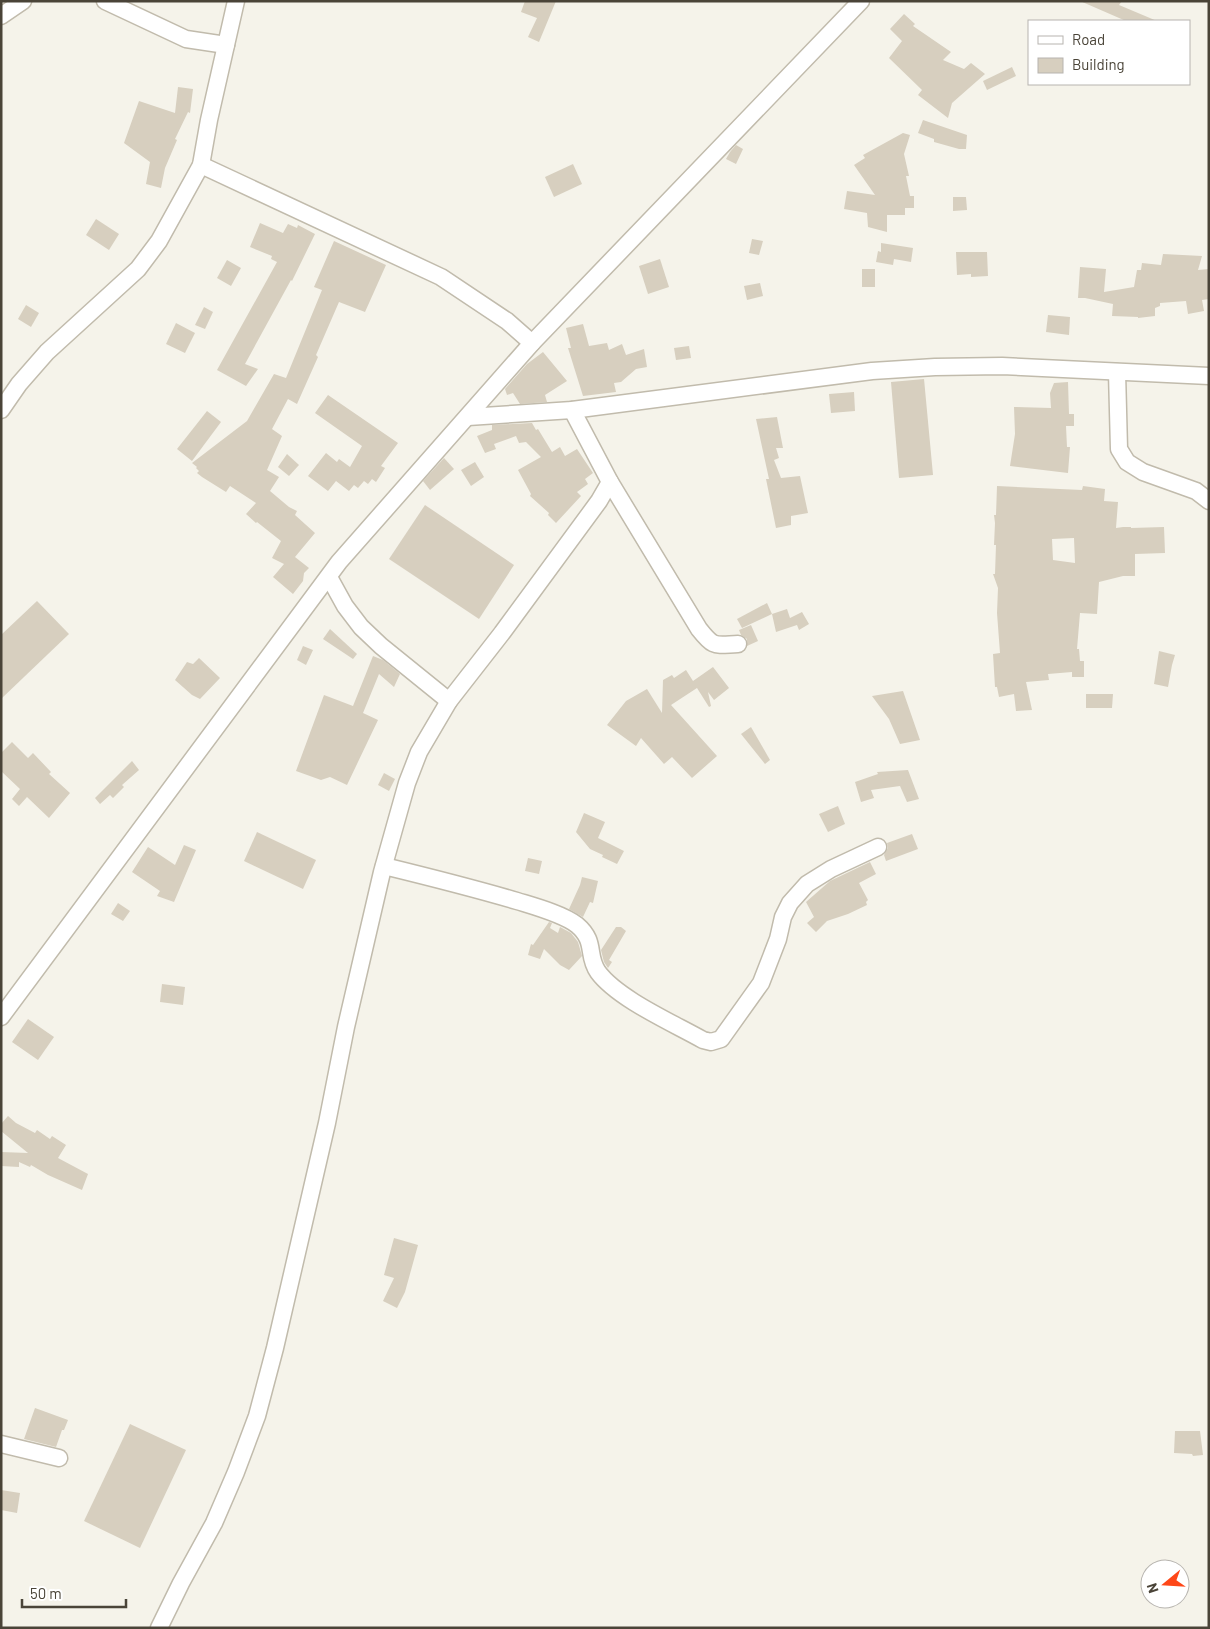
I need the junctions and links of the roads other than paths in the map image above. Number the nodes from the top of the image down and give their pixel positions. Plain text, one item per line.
1 (22, 1) edge
2 (106, 1) edge
3 (236, 1) edge
4 (861, 1) edge
5 (1, 16) edge
6 (226, 44) junction
7 (201, 165) junction
8 (532, 343) junction
9 (1117, 372) junction
10 (1209, 376) edge
11 (1, 410) edge
12 (572, 410) junction
13 (468, 417) junction
14 (610, 482) junction
15 (1209, 501) edge
16 (329, 577) junction
17 (738, 644) dead end
18 (449, 701) junction
19 (878, 847) dead end
20 (384, 866) junction
21 (1, 1017) edge
22 (1, 1444) edge
23 (59, 1458) dead end
24 (159, 1628) edge

1 - 5 street
2 - 6 street
3 - 6 street
4 - 8 street
6 - 7 street
7 - 8 street
7 - 11 street
8 - 13 street
9 - 10 street
9 - 12 street
9 - 15 street
12 - 13 street
12 - 14 street
13 - 16 street
14 - 17 street
14 - 18 street
16 - 18 street
16 - 21 street
18 - 20 street
19 - 20 street
20 - 24 street
22 - 23 street

